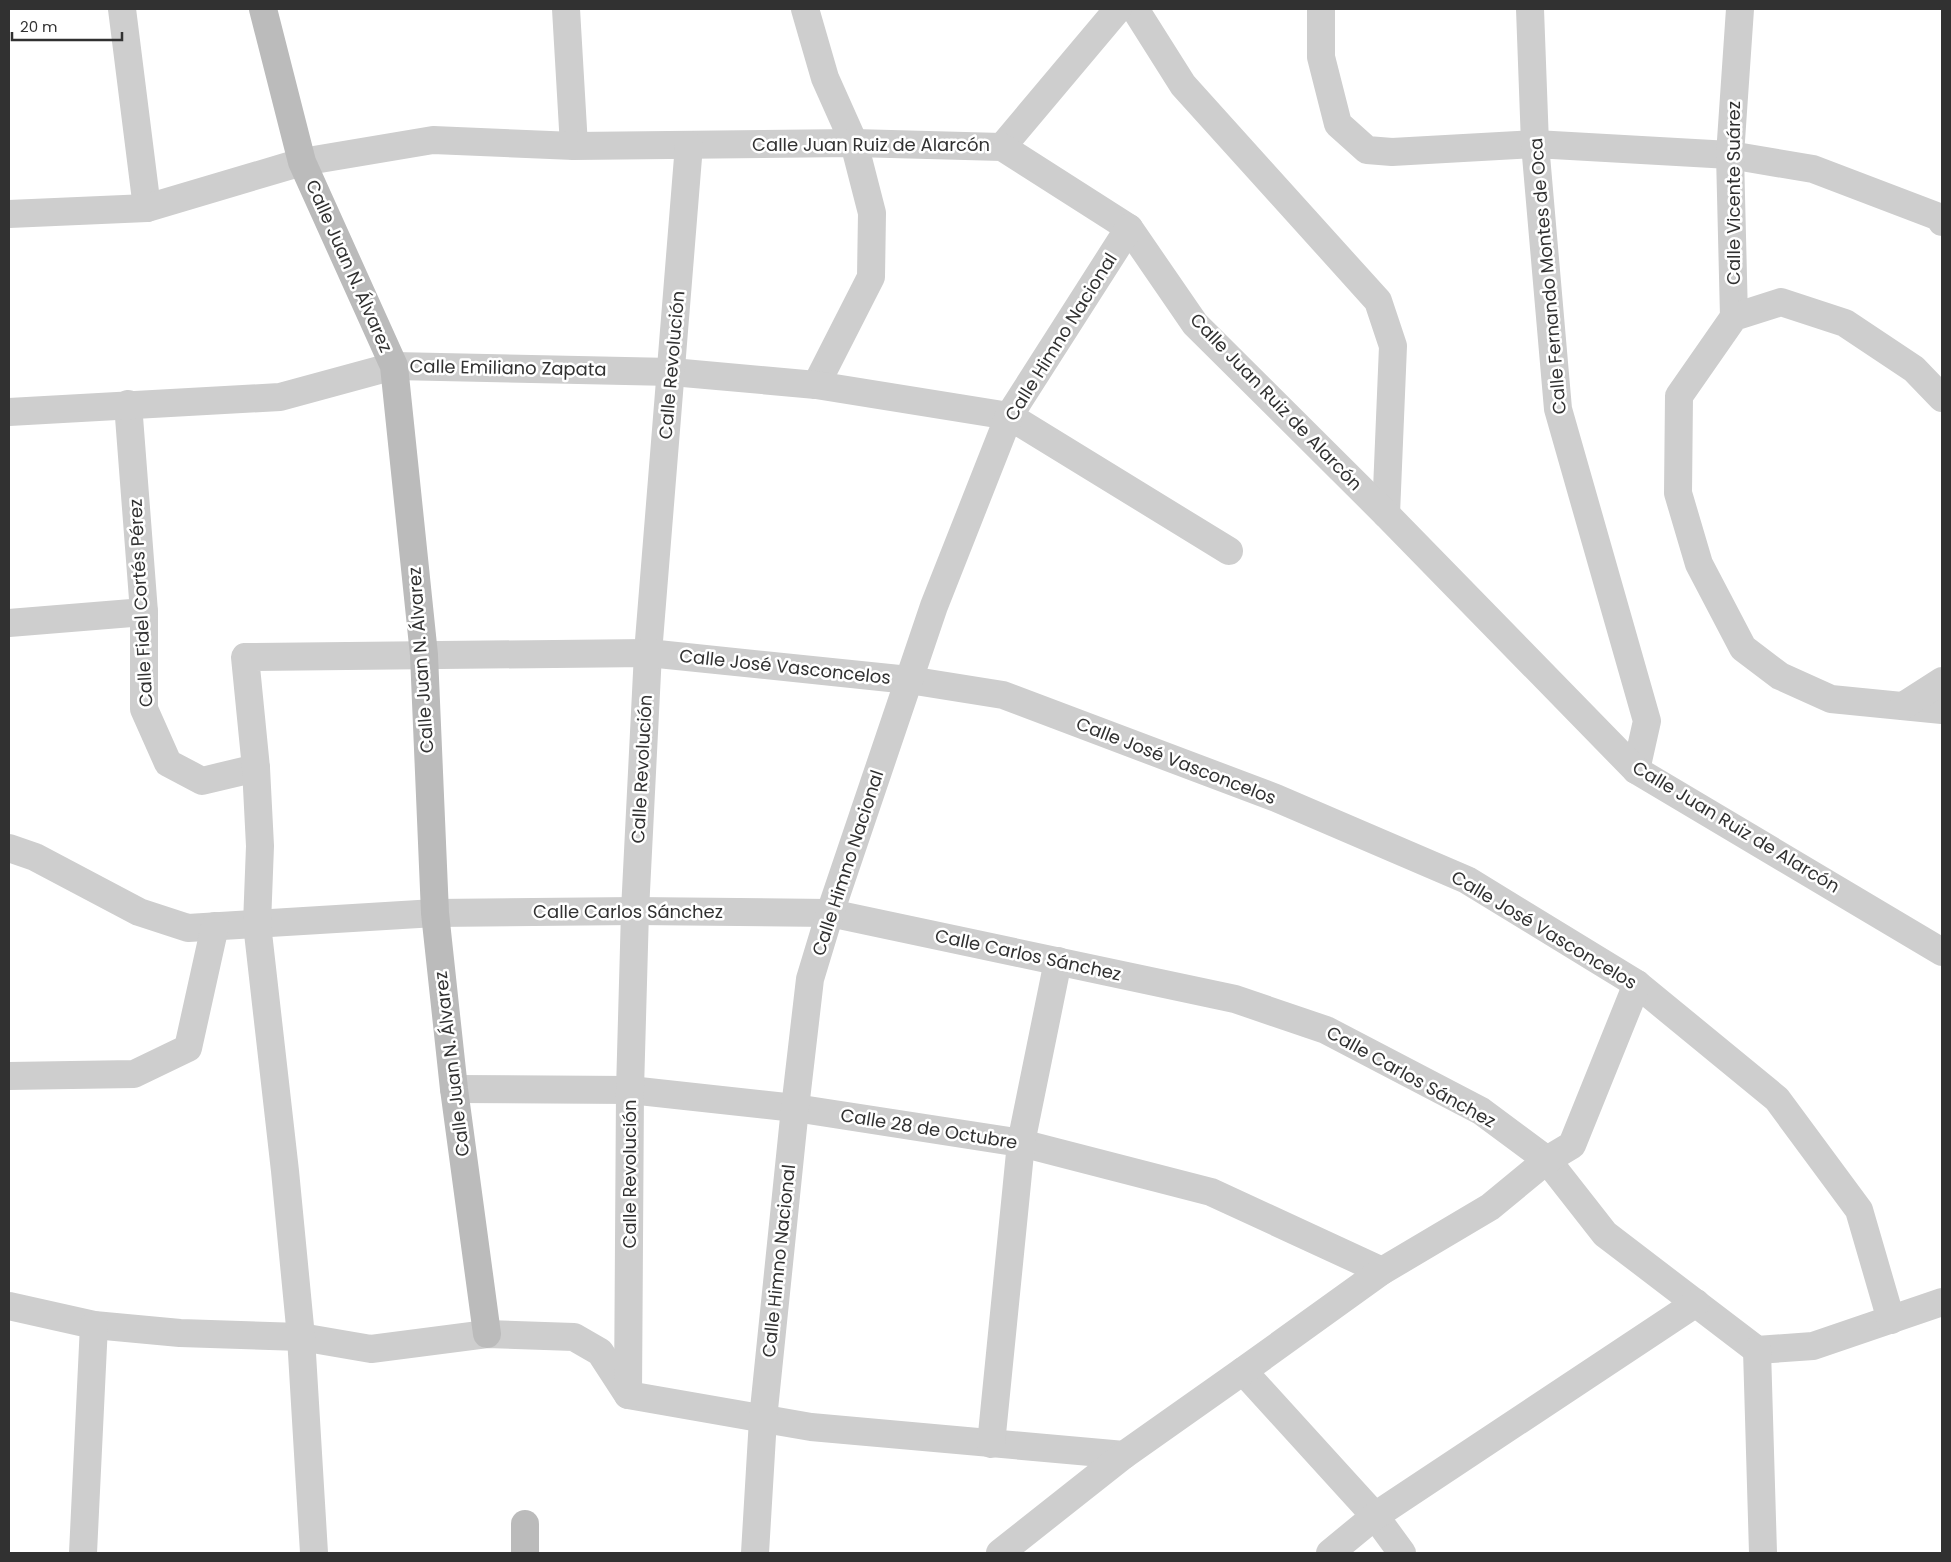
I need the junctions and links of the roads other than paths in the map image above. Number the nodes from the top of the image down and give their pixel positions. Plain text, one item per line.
1 (122, 9) edge
2 (262, 9) edge
3 (566, 9) edge
4 (805, 9) edge
5 (1118, 9) edge
6 (1135, 9) edge
7 (1321, 9) edge
8 (1530, 9) edge
9 (1740, 9) edge
10 (854, 143) junction
11 (1535, 144) junction
12 (689, 145) junction
13 (574, 146) junction
14 (1002, 146) junction
15 (1730, 155) junction
16 (302, 162) junction
17 (147, 208) junction
18 (9, 214) edge
19 (1942, 222) edge
20 (1129, 228) junction
21 (1734, 316) junction
22 (394, 366) junction
23 (672, 372) junction
24 (816, 385) junction
25 (1942, 398) edge
26 (128, 404) junction
27 (9, 412) edge
28 (1009, 416) junction
29 (1386, 514) junction
30 (1229, 551) dead end
31 (144, 612) junction
32 (9, 624) edge
33 (648, 653) junction
34 (424, 655) junction
35 (909, 680) junction
36 (1942, 681) edge
37 (1903, 706) junction
38 (1942, 710) edge
39 (256, 768) junction
40 (1636, 770) junction
41 (9, 848) edge
42 (636, 911) junction
43 (435, 913) junction
44 (830, 913) junction
45 (257, 924) junction
46 (215, 926) junction
47 (1942, 952) edge
48 (1058, 961) junction
49 (1637, 984) junction
50 (9, 1076) edge
51 (454, 1090) junction
52 (630, 1090) junction
53 (795, 1108) junction
54 (1021, 1143) junction
55 (1547, 1160) junction
56 (1382, 1271) junction
57 (1942, 1302) edge
58 (1696, 1303) junction
59 (9, 1306) edge
60 (1891, 1320) junction
61 (94, 1325) junction
62 (487, 1334) junction
63 (301, 1337) junction
64 (1757, 1350) junction
65 (1243, 1370) junction
66 (628, 1395) junction
67 (764, 1419) junction
68 (991, 1444) junction
69 (1124, 1455) junction
70 (1375, 1516) junction
71 (525, 1524) dead end
72 (83, 1553) edge
73 (314, 1553) edge
74 (526, 1553) edge
75 (755, 1553) edge
76 (1000, 1553) edge
77 (1330, 1553) edge
78 (1402, 1553) edge
79 (1763, 1553) edge

1 - 17 street
2 - 16 street, Calle Juan N. Álvarez
3 - 13 street
4 - 10 street
5 - 14 street
6 - 29 street
7 - 11 street
8 - 11 street, Calle Fernando Montes de Oca
9 - 15 street, Calle Vicente Suárez
10 - 12 street, Calle Juan Ruiz de Alarcón
10 - 14 street, Calle Juan Ruiz de Alarcón
10 - 24 street
11 - 15 street
11 - 40 street, Calle Fernando Montes de Oca
12 - 13 street, Calle Juan Ruiz de Alarcón
12 - 23 street, Calle Revolución
13 - 16 street, Calle Juan Ruiz de Alarcón
14 - 20 street, Calle Juan Ruiz de Alarcón
15 - 19 street
15 - 21 street, Calle Vicente Suárez
16 - 17 street, Calle Juan Ruiz de Alarcón
16 - 22 street, Calle Juan N. Álvarez
17 - 18 street, Calle Juan Ruiz de Alarcón
20 - 28 street, Calle Himno Nacional
20 - 29 street, Calle Juan Ruiz de Alarcón
21 - 25 street
21 - 37 street
22 - 23 street, Calle Emiliano Zapata
22 - 26 street, Calle Emiliano Zapata
22 - 34 street, Calle Juan N. Álvarez
23 - 24 street, Calle Emiliano Zapata
23 - 33 street, Calle Revolución
24 - 28 street, Calle Emiliano Zapata
26 - 27 street, Calle Emiliano Zapata
26 - 31 street, Calle Fidel Cortés Pérez
28 - 30 street
28 - 35 street, Calle Himno Nacional
29 - 40 street, Calle Juan Ruiz de Alarcón
31 - 32 street
31 - 39 street, Calle Fidel Cortés Pérez
33 - 34 street, Calle José Vasconcelos
33 - 35 street, Calle José Vasconcelos
33 - 42 street, Calle Revolución
34 - 39 street, Calle José Vasconcelos
34 - 43 street, Calle Juan N. Álvarez
35 - 44 street, Calle Himno Nacional
35 - 49 street, Calle José Vasconcelos
36 - 37 street
37 - 38 street
39 - 45 street
40 - 47 street, Calle Juan Ruiz de Alarcón
41 - 46 street, Calle Carlos Sánchez
42 - 43 street, Calle Carlos Sánchez
42 - 44 street, Calle Carlos Sánchez
42 - 52 street, Calle Revolución
43 - 45 street, Calle Carlos Sánchez
43 - 51 street, Calle Juan N. Álvarez
44 - 48 street, Calle Carlos Sánchez
44 - 53 street, Calle Himno Nacional
45 - 46 street, Calle Carlos Sánchez
45 - 63 street
46 - 50 street
48 - 54 street
48 - 55 street, Calle Carlos Sánchez
49 - 55 street
49 - 60 street, Calle José Vasconcelos
51 - 52 street, Calle 28 de Octubre
51 - 62 street, Calle Juan N. Álvarez
52 - 53 street, Calle 28 de Octubre
52 - 66 street, Calle Revolución
53 - 54 street, Calle 28 de Octubre
53 - 67 street, Calle Himno Nacional
54 - 56 street, Calle 28 de Octubre
54 - 68 street
55 - 56 street
55 - 58 street, Calle Carlos Sánchez
56 - 65 street
57 - 60 street
58 - 64 street, Calle Carlos Sánchez
58 - 70 street
59 - 61 street
60 - 64 street
61 - 63 street
61 - 72 street
62 - 63 street
62 - 66 street
63 - 73 street
64 - 79 street
65 - 69 street
65 - 70 street
66 - 67 street
67 - 68 street
67 - 75 street, Calle Himno Nacional
68 - 69 street
69 - 76 street
70 - 77 street
70 - 78 street
71 - 74 street

